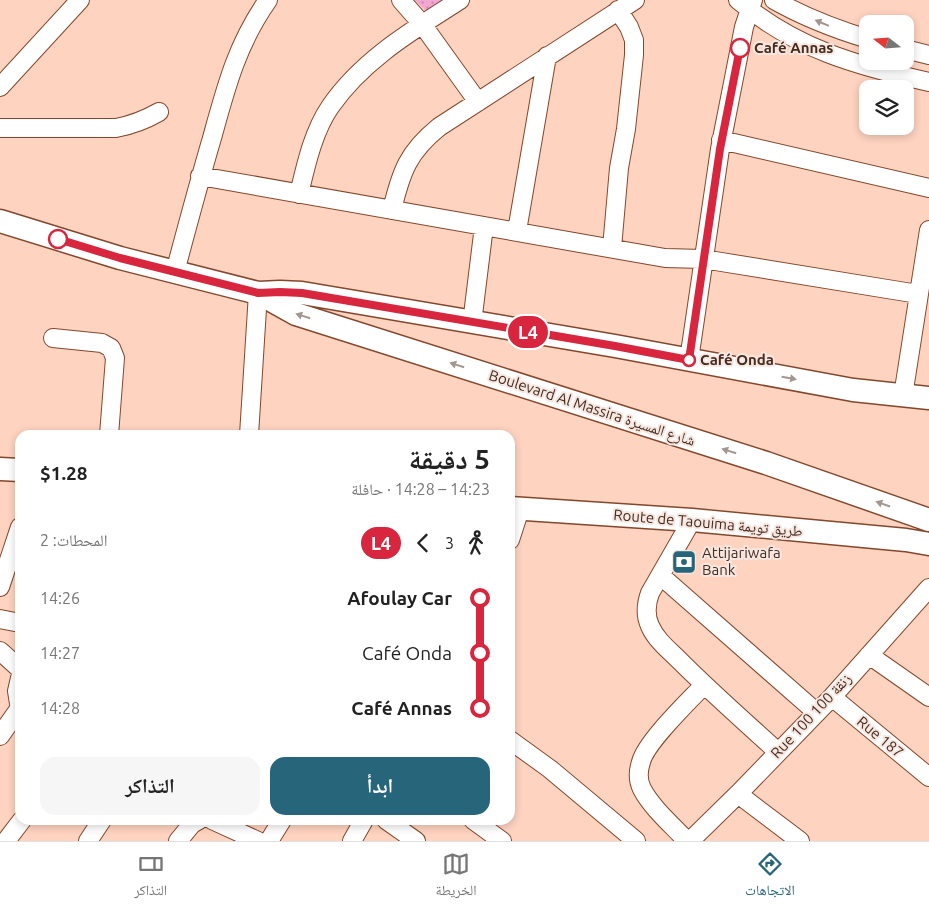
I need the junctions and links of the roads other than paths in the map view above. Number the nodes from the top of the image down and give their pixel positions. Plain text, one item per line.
1 (80, 0) edge
2 (268, 0) edge
3 (401, 0) edge
4 (460, 0) edge
5 (635, 0) edge
6 (774, 0) edge
7 (747, 3) edge
8 (618, 10) junction
9 (422, 24) junction
10 (859, 36) edge
11 (914, 51) edge
12 (929, 55) edge
13 (547, 56) junction
14 (929, 82) edge
15 (0, 87) edge
16 (478, 102) junction
17 (159, 112) dead end
18 (0, 128) edge
19 (722, 140) junction
20 (200, 176) junction
21 (929, 188) edge
22 (299, 194) junction
23 (392, 210) junction
24 (0, 221) edge
25 (484, 226) junction
26 (929, 230) edge
27 (517, 231) junction
28 (612, 248) junction
29 (703, 259) junction
30 (176, 272) junction
31 (258, 293) junction
32 (918, 294) junction
33 (472, 323) junction
34 (53, 338) dead end
35 (689, 360) junction
36 (903, 396) junction
37 (929, 398) edge
38 (108, 430) edge
39 (249, 430) edge
40 (0, 469) edge
41 (15, 470) edge
42 (515, 509) edge
43 (692, 520) junction
44 (929, 520) edge
45 (929, 537) edge
46 (906, 540) junction
47 (929, 544) edge
48 (14, 558) edge
49 (661, 576) junction
50 (0, 587) edge
51 (929, 588) edge
52 (0, 619) edge
53 (15, 622) edge
54 (0, 651) edge
55 (869, 655) junction
56 (15, 664) edge
57 (704, 685) junction
58 (832, 697) junction
59 (929, 697) edge
60 (816, 712) junction
61 (15, 716) edge
62 (0, 736) edge
63 (515, 744) edge
64 (778, 752) junction
65 (929, 777) edge
66 (738, 794) junction
67 (18, 825) edge
68 (99, 825) edge
69 (191, 825) edge
70 (223, 825) edge
71 (279, 825) edge
72 (361, 825) edge
73 (393, 825) edge
74 (480, 825) edge
75 (695, 839) edge
76 (6, 841) edge
77 (88, 841) edge
78 (178, 841) edge
79 (258, 841) edge
80 (269, 841) edge
81 (352, 841) edge
82 (416, 841) edge
83 (502, 841) edge
84 (636, 841) edge
85 (800, 841) edge

1 - 15 street
2 - 20 street
3 - 9 street
4 - 9 street
5 - 8 street
10 -> 6 street
7 - 14 street
7 - 19 street
8 - 13 street
8 - 28 street
9 - 16 street
9 - 22 street
11 - 12 street
13 - 16 street
13 - 27 street
16 - 23 street
17 - 18 street
19 - 21 street
19 - 29 street
20 - 22 street
20 - 30 street
22 - 23 street
23 - 25 street
24 - 30 main road, Boulevard Al Massira شارع المسيرة
25 - 27 street
25 - 33 street
26 - 32 street
27 - 28 street
28 - 29 street
29 - 32 street
29 - 35 street
30 - 31 main road, Boulevard Al Massira شارع المسيرة
31 - 33 main road, Boulevard Al Massira شارع المسيرة
31 - 39 street
44 -> 31 main road, Boulevard Al Massira شارع المسيرة
32 - 36 street
33 - 35 main road, Boulevard Al Massira شارع المسيرة
34 - 38 street
35 -> 36 main road, Boulevard Al Massira شارع المسيرة
36 - 37 main road, Boulevard Al Massira شارع المسيرة
40 - 41 main road
42 - 43 main road, Route de Taouima طريق تويمة
43 - 46 main road, Route de Taouima طريق تويمة
43 - 49 street
45 - 46 main road, Route de Taouima طريق تويمة
46 - 47 main road, Route de Taouima طريق تويمة
48 - 50 street
49 - 57 street
49 - 60 street
51 - 55 street, Rue 100 زنقة 100
52 - 53 street
54 - 56 street
55 - 58 street, Rue 100 زنقة 100
55 - 59 street
57 - 64 street
57 - 75 street
58 - 60 street, Rue 100 زنقة 100
58 - 65 street, Rue 187
60 - 64 street, Rue 100 زنقة 100
61 - 62 street
63 - 84 street
64 - 66 street, Rue 100 زنقة 100
66 - 75 street, Rue 100 زنقة 100
66 - 85 street
67 - 76 street
68 - 77 street
69 - 78 street
70 - 79 street
71 - 80 street
72 - 81 street
73 - 82 street
74 - 83 street

